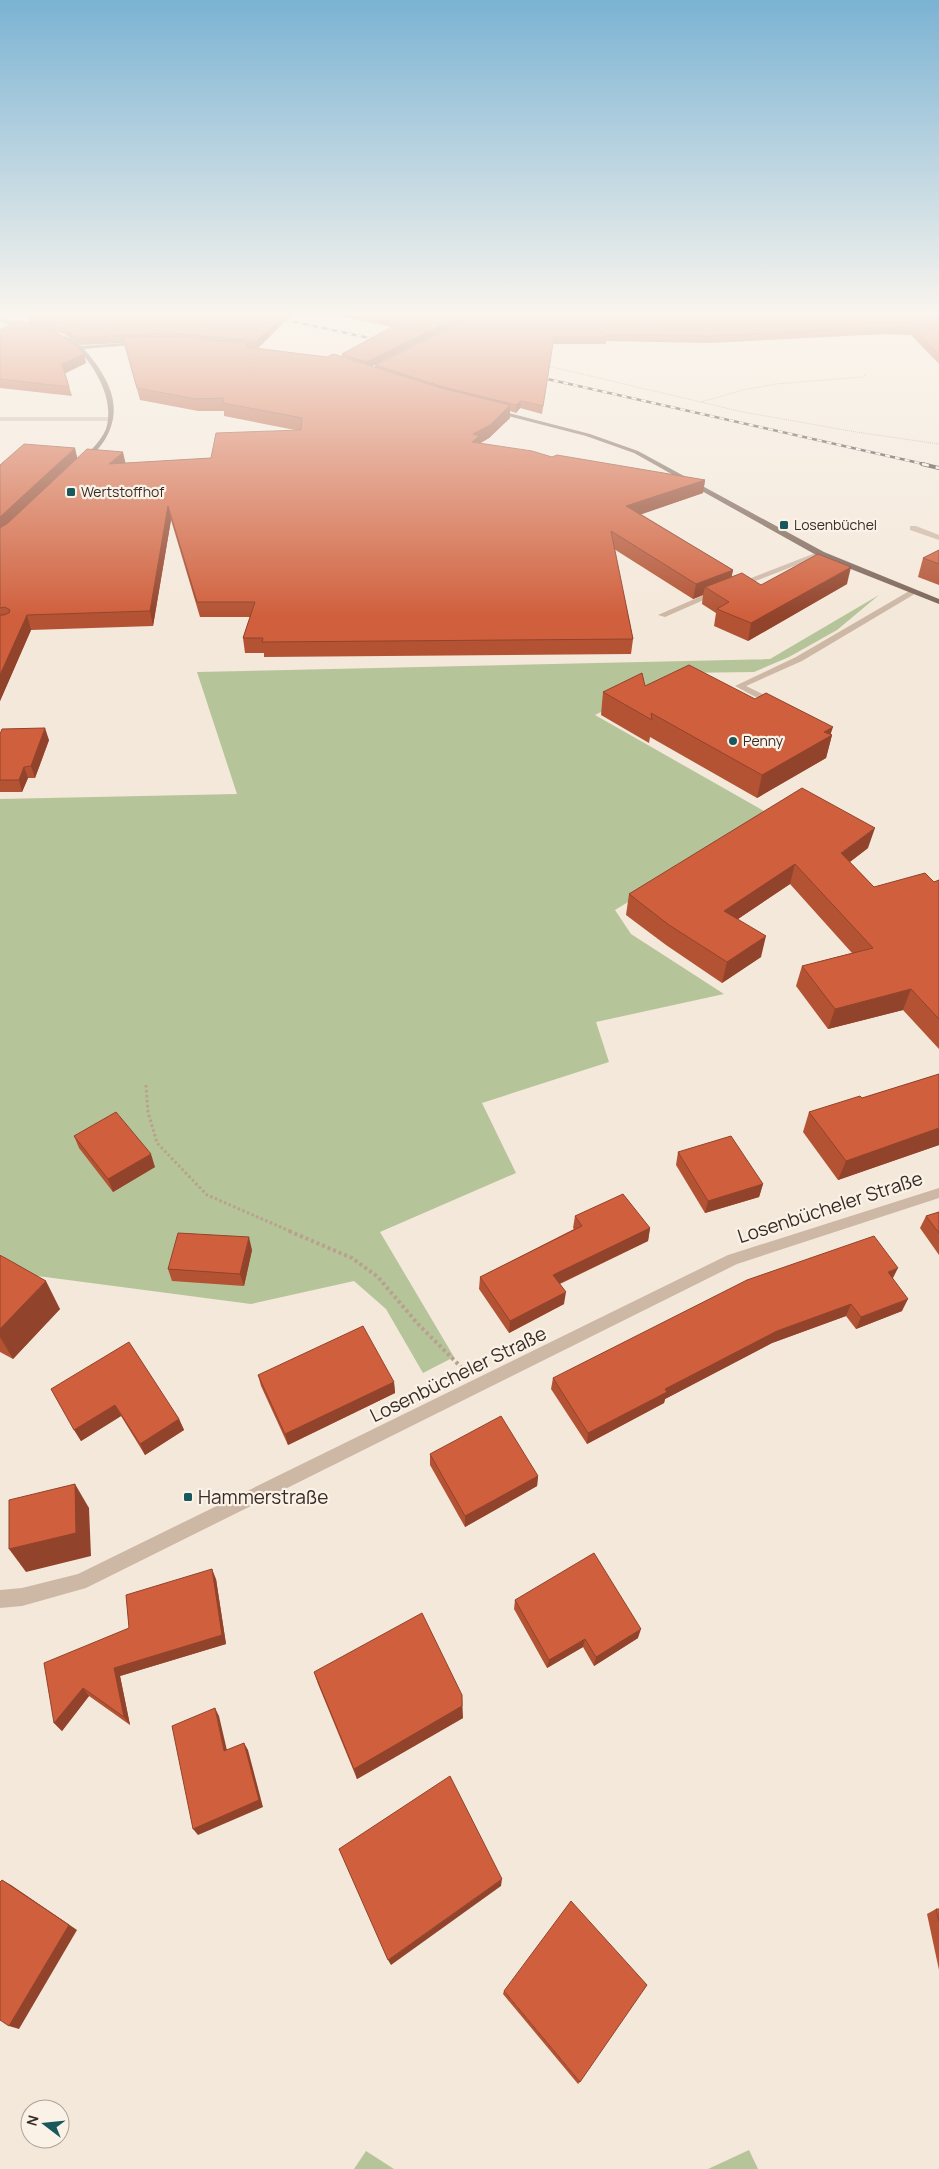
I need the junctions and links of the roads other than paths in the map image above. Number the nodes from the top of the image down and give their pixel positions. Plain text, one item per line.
1 (111, 413) edge
2 (501, 413) edge
3 (112, 419) junction
4 (0, 420) edge
5 (78, 467) edge
6 (913, 528) dead end
7 (939, 538) edge
8 (821, 554) junction
9 (914, 592) junction
10 (939, 602) edge
11 (662, 615) dead end
12 (768, 700) edge
13 (939, 1193) edge
14 (0, 1599) edge

1 - 3 main road
2 - 8 main road
3 - 4 street
3 - 5 main road
6 - 7 street
8 - 9 main road
8 - 11 street
9 - 10 main road
9 - 12 street
13 - 14 street, Losenbücheler Straße

